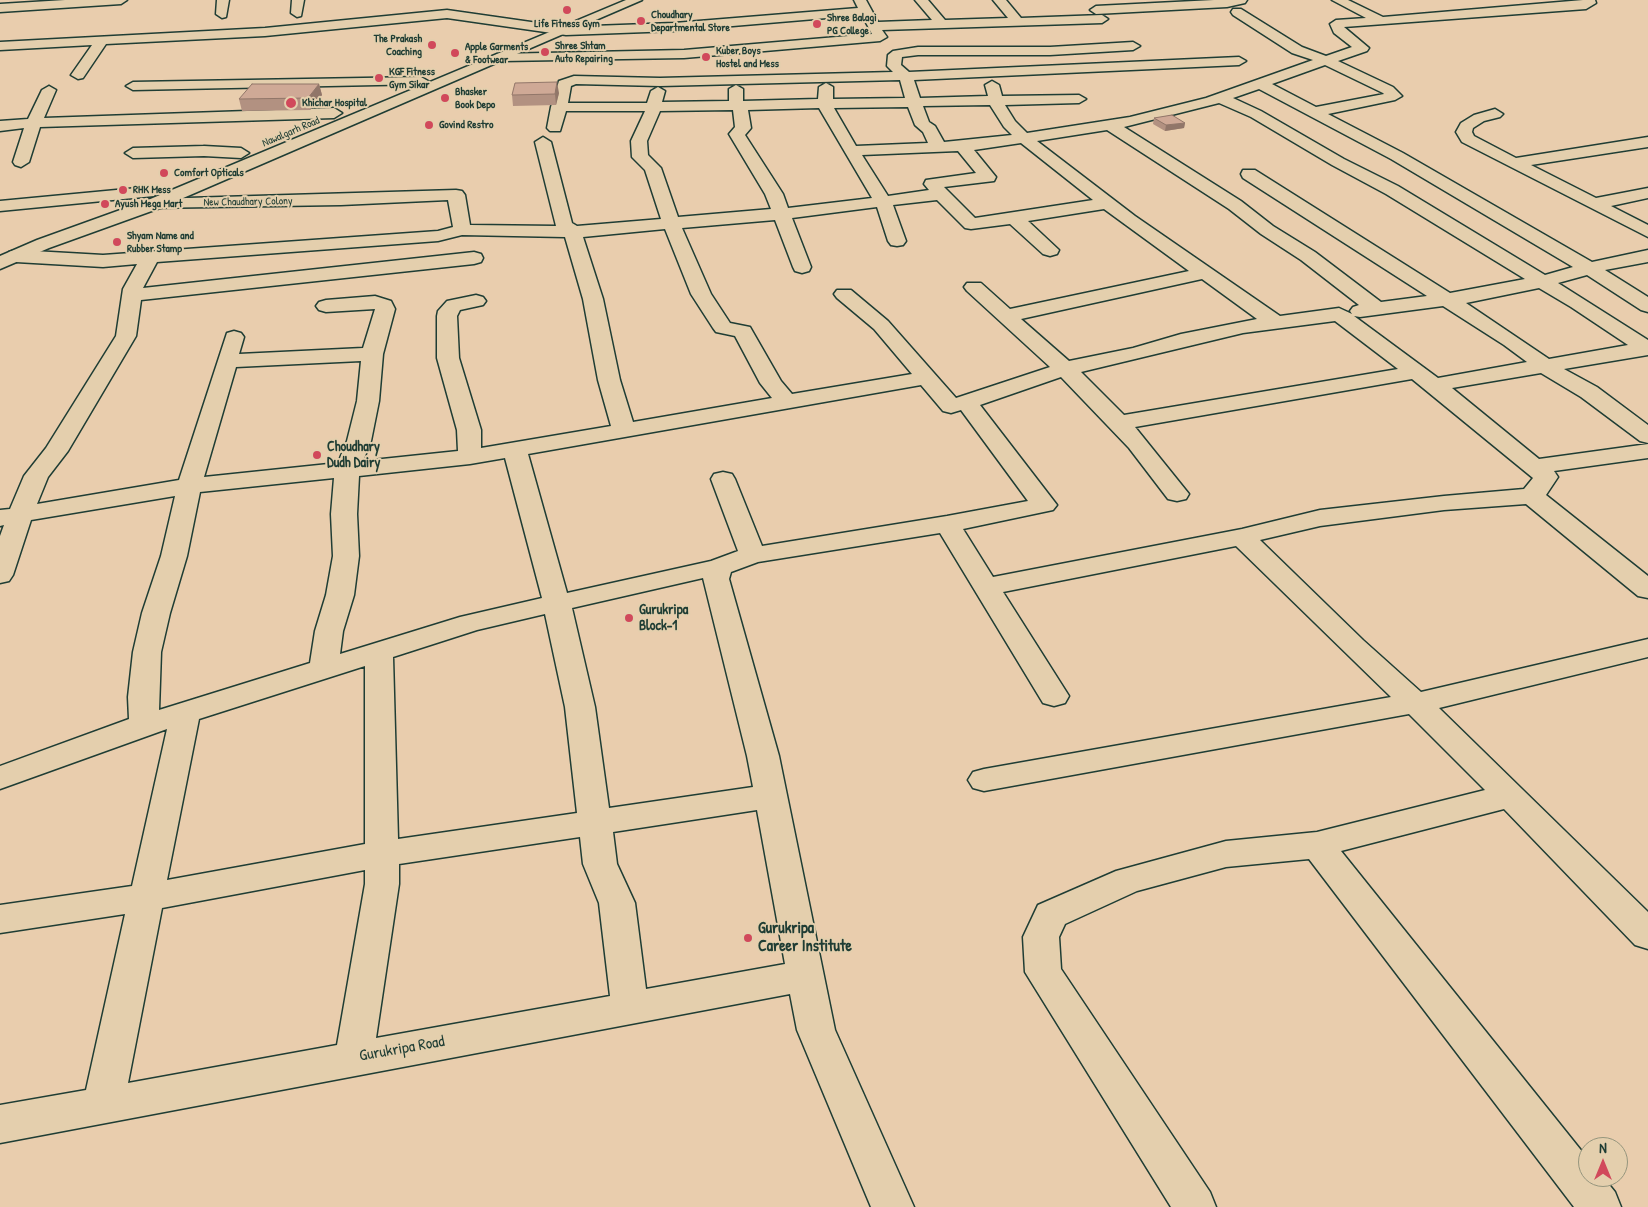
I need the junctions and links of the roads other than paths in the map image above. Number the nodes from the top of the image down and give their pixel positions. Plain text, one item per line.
1 (122, 0) edge
2 (223, 0) edge
3 (610, 0) edge
4 (636, 0) edge
5 (921, 0) edge
6 (999, 0) edge
7 (1338, 0) edge
8 (1506, 0) edge
9 (1589, 1) edge
10 (50, 3) edge
11 (469, 3) dead end
12 (1440, 4) dead end
13 (863, 5) edge
14 (1239, 6) edge
15 (0, 8) edge
16 (1521, 9) junction
17 (222, 14) dead end
18 (1463, 14) junction
19 (434, 15) junction
20 (1101, 18) edge
21 (1379, 20) junction
22 (1021, 21) junction
23 (943, 25) junction
24 (875, 26) junction
25 (547, 27) junction
26 (89, 29) dead end
27 (19, 30) dead end
28 (566, 31) junction
29 (102, 40) junction
30 (1044, 41) junction
31 (76, 42) junction
32 (811, 44) junction
33 (15, 45) junction
34 (1133, 46) junction
35 (737, 50) junction
36 (968, 51) junction
37 (1220, 51) dead end
38 (2, 52) edge
39 (656, 55) junction
40 (502, 57) junction
41 (588, 57) junction
42 (1325, 60) junction
43 (1239, 61) junction
44 (1164, 66) junction
45 (442, 71) junction
46 (985, 74) junction
47 (78, 75) dead end
48 (279, 75) dead end
49 (905, 75) junction
50 (1178, 77) dead end
51 (821, 78) junction
52 (737, 79) junction
53 (574, 80) junction
54 (421, 81) junction
55 (1263, 81) junction
56 (660, 82) junction
57 (1069, 84) junction
58 (133, 86) dead end
59 (49, 90) dead end
60 (1210, 97) junction
61 (995, 99) junction
62 (914, 101) junction
63 (825, 103) junction
64 (736, 104) junction
65 (558, 106) junction
66 (654, 107) junction
67 (1316, 112) junction
68 (334, 113) junction
69 (1495, 114) dead end
70 (1099, 119) junction
71 (34, 123) junction
72 (0, 126) edge
73 (555, 128) dead end
74 (1024, 138) junction
75 (543, 142) dead end
76 (1648, 142) edge
77 (962, 146) junction
78 (938, 147) junction
79 (851, 151) junction
80 (133, 153) dead end
81 (242, 153) junction
82 (259, 159) junction
83 (21, 162) dead end
84 (1513, 163) junction
85 (1249, 174) dead end
86 (1648, 192) edge
87 (941, 194) junction
88 (151, 198) junction
89 (882, 200) junction
90 (1107, 203) junction
91 (1594, 204) junction
92 (0, 206) edge
93 (782, 214) junction
94 (1014, 218) junction
95 (671, 223) junction
96 (462, 230) junction
97 (573, 232) junction
98 (1648, 232) edge
99 (897, 241) dead end
100 (1050, 250) dead end
101 (1648, 256) edge
102 (5, 258) edge
103 (150, 258) junction
104 (474, 258) dead end
105 (802, 267) dead end
106 (1589, 268) junction
107 (1205, 273) junction
108 (1543, 281) junction
109 (974, 287) dead end
110 (844, 294) dead end
111 (133, 295) junction
112 (1446, 300) junction
113 (476, 301) dead end
114 (326, 306) dead end
115 (1648, 306) edge
116 (1377, 309) junction
117 (1339, 314) junction
118 (1006, 316) junction
119 (1275, 322) junction
120 (234, 337) dead end
121 (1648, 348) edge
122 (372, 354) junction
123 (228, 361) junction
124 (1544, 365) junction
125 (1064, 368) junction
126 (926, 378) junction
127 (1425, 379) junction
128 (786, 401) junction
129 (966, 402) junction
130 (1120, 423) junction
131 (624, 429) junction
132 (1648, 436) edge
133 (515, 450) junction
134 (1648, 451) edge
135 (470, 457) junction
136 (1534, 466) junction
137 (347, 472) junction
138 (723, 479) dead end
139 (190, 486) junction
140 (1177, 494) dead end
141 (1532, 496) junction
142 (10, 516) edge
143 (947, 524) junction
144 (1242, 537) junction
145 (753, 555) junction
146 (718, 567) junction
147 (0, 575) edge
148 (986, 587) junction
149 (1648, 590) edge
150 (557, 604) junction
151 (1648, 648) edge
152 (379, 652) junction
153 (324, 670) junction
154 (1054, 696) dead end
155 (1416, 703) junction
156 (185, 714) junction
157 (146, 725) junction
158 (0, 778) edge
159 (984, 780) dead end
160 (770, 796) junction
161 (1510, 796) junction
162 (596, 823) junction
163 (1317, 845) junction
164 (382, 854) junction
165 (148, 897) junction
166 (0, 919) edge
167 (1648, 935) edge
168 (805, 976) junction
169 (630, 1007) junction
170 (354, 1057) junction
171 (103, 1105) junction
172 (0, 1124) edge
173 (893, 1207) edge
174 (1195, 1207) edge
175 (1600, 1207) edge

1 - 10 street
2 - 17 street
3 - 25 street, Nawalgarh Road
4 - 28 street
5 - 23 street
6 - 22 street
7 - 21 street
8 - 16 street
9 - 16 street
10 - 15 street
11 - 19 street
12 - 18 street
13 - 24 street
13 - 28 street
14 - 20 street
14 - 42 street
16 - 18 street
18 - 21 street
19 - 25 street
19 - 29 street
20 - 22 street
20 - 34 street
21 - 42 street
22 - 23 street
22 - 30 street
23 - 24 street
24 - 32 street
25 - 28 street
25 - 45 street, Nawalgarh Road
26 - 31 street
27 - 33 street
28 - 40 street
29 - 31 street
29 - 47 street
30 - 34 street
30 - 36 street
30 - 57 street
31 - 33 street
32 - 35 street
32 - 51 street
33 - 38 street
34 - 44 street
35 - 39 street
35 - 52 street
36 - 46 street
36 - 49 street
37 - 43 street
39 - 41 street
39 - 56 street
40 - 41 street
40 - 82 street
41 - 53 street
42 - 55 street
42 - 67 street
43 - 44 street
43 - 55 street
44 - 50 street
44 - 57 street
45 - 48 street
45 - 54 street, Nawalgarh Road
46 - 49 street
46 - 57 street
46 - 61 street
49 - 51 street
49 - 62 street
51 - 52 street
51 - 63 street
52 - 56 street
52 - 64 street
53 - 56 street
53 - 65 street
54 - 58 street
54 - 68 street, Nawalgarh Road
55 - 60 street
55 - 67 street
56 - 66 street
57 - 61 street
57 - 70 street
59 - 71 street
60 - 70 street
60 - 108 street
61 - 62 street
61 - 74 street
62 - 63 street
62 - 78 street
63 - 64 street
63 - 79 street
64 - 66 street
64 - 93 street
65 - 66 street
65 - 73 street
66 - 95 street
67 - 106 street
68 - 71 street
68 - 81 street, Nawalgarh Road
69 - 84 street
70 - 74 street
70 - 116 street
71 - 72 street
71 - 83 street
74 - 77 street
74 - 90 street
75 - 97 street
76 - 84 street
77 - 78 street
77 - 87 street
78 - 79 street
79 - 89 street
80 - 81 street
81 - 82 street
81 - 88 street, Nawalgarh Road
82 - 88 street
84 - 91 street
85 - 112 street
86 - 91 street
87 - 89 street
87 - 94 street
88 - 92 street
88 - 96 street, New Chaudhary Colony
88 - 102 street
89 - 93 street
89 - 99 street
90 - 94 street
90 - 107 street
91 - 98 street
93 - 95 street
93 - 105 street
94 - 100 street
95 - 97 street
95 - 128 street
96 - 97 street
96 - 103 street
97 - 131 street
101 - 106 street
102 - 103 street
103 - 111 street
104 - 111 street
106 - 108 street
106 - 115 street
107 - 118 street
107 - 119 street
108 - 112 street
108 - 121 street
109 - 118 street
110 - 126 street
111 - 142 street
112 - 116 street
112 - 124 street
113 - 135 street
114 - 122 street
116 - 117 street
117 - 119 street
117 - 127 street
118 - 125 street
119 - 125 street
120 - 123 street
121 - 124 street
122 - 123 street
122 - 137 street
123 - 139 street
124 - 127 street
124 - 132 street
125 - 129 street
125 - 130 street
126 - 128 street
126 - 129 street
127 - 130 street
127 - 136 street
128 - 131 street
129 - 143 street
130 - 140 street
131 - 133 street
133 - 135 street
133 - 150 street
134 - 136 street
135 - 137 street
136 - 141 street
137 - 139 street
137 - 153 street
138 - 145 street
139 - 142 street
139 - 157 street
141 - 144 street
141 - 149 street
142 - 147 street
143 - 145 street
143 - 148 street
144 - 148 street
144 - 155 street
145 - 146 street
146 - 150 street
146 - 160 street
148 - 154 street
150 - 152 street
150 - 162 street
151 - 155 street
152 - 153 street
152 - 164 street
153 - 156 street
155 - 159 street
155 - 161 street
156 - 157 street
156 - 165 street
157 - 158 street
160 - 162 street
160 - 168 street
161 - 163 street
161 - 167 street
162 - 164 street
162 - 169 street
163 - 174 street
163 - 175 street
164 - 165 street
164 - 170 street
165 - 166 street
165 - 171 street
168 - 169 street, Gurukripa Road
168 - 173 street
169 - 170 street, Gurukripa Road
170 - 171 street, Gurukripa Road
171 - 172 street, Gurukripa Road

